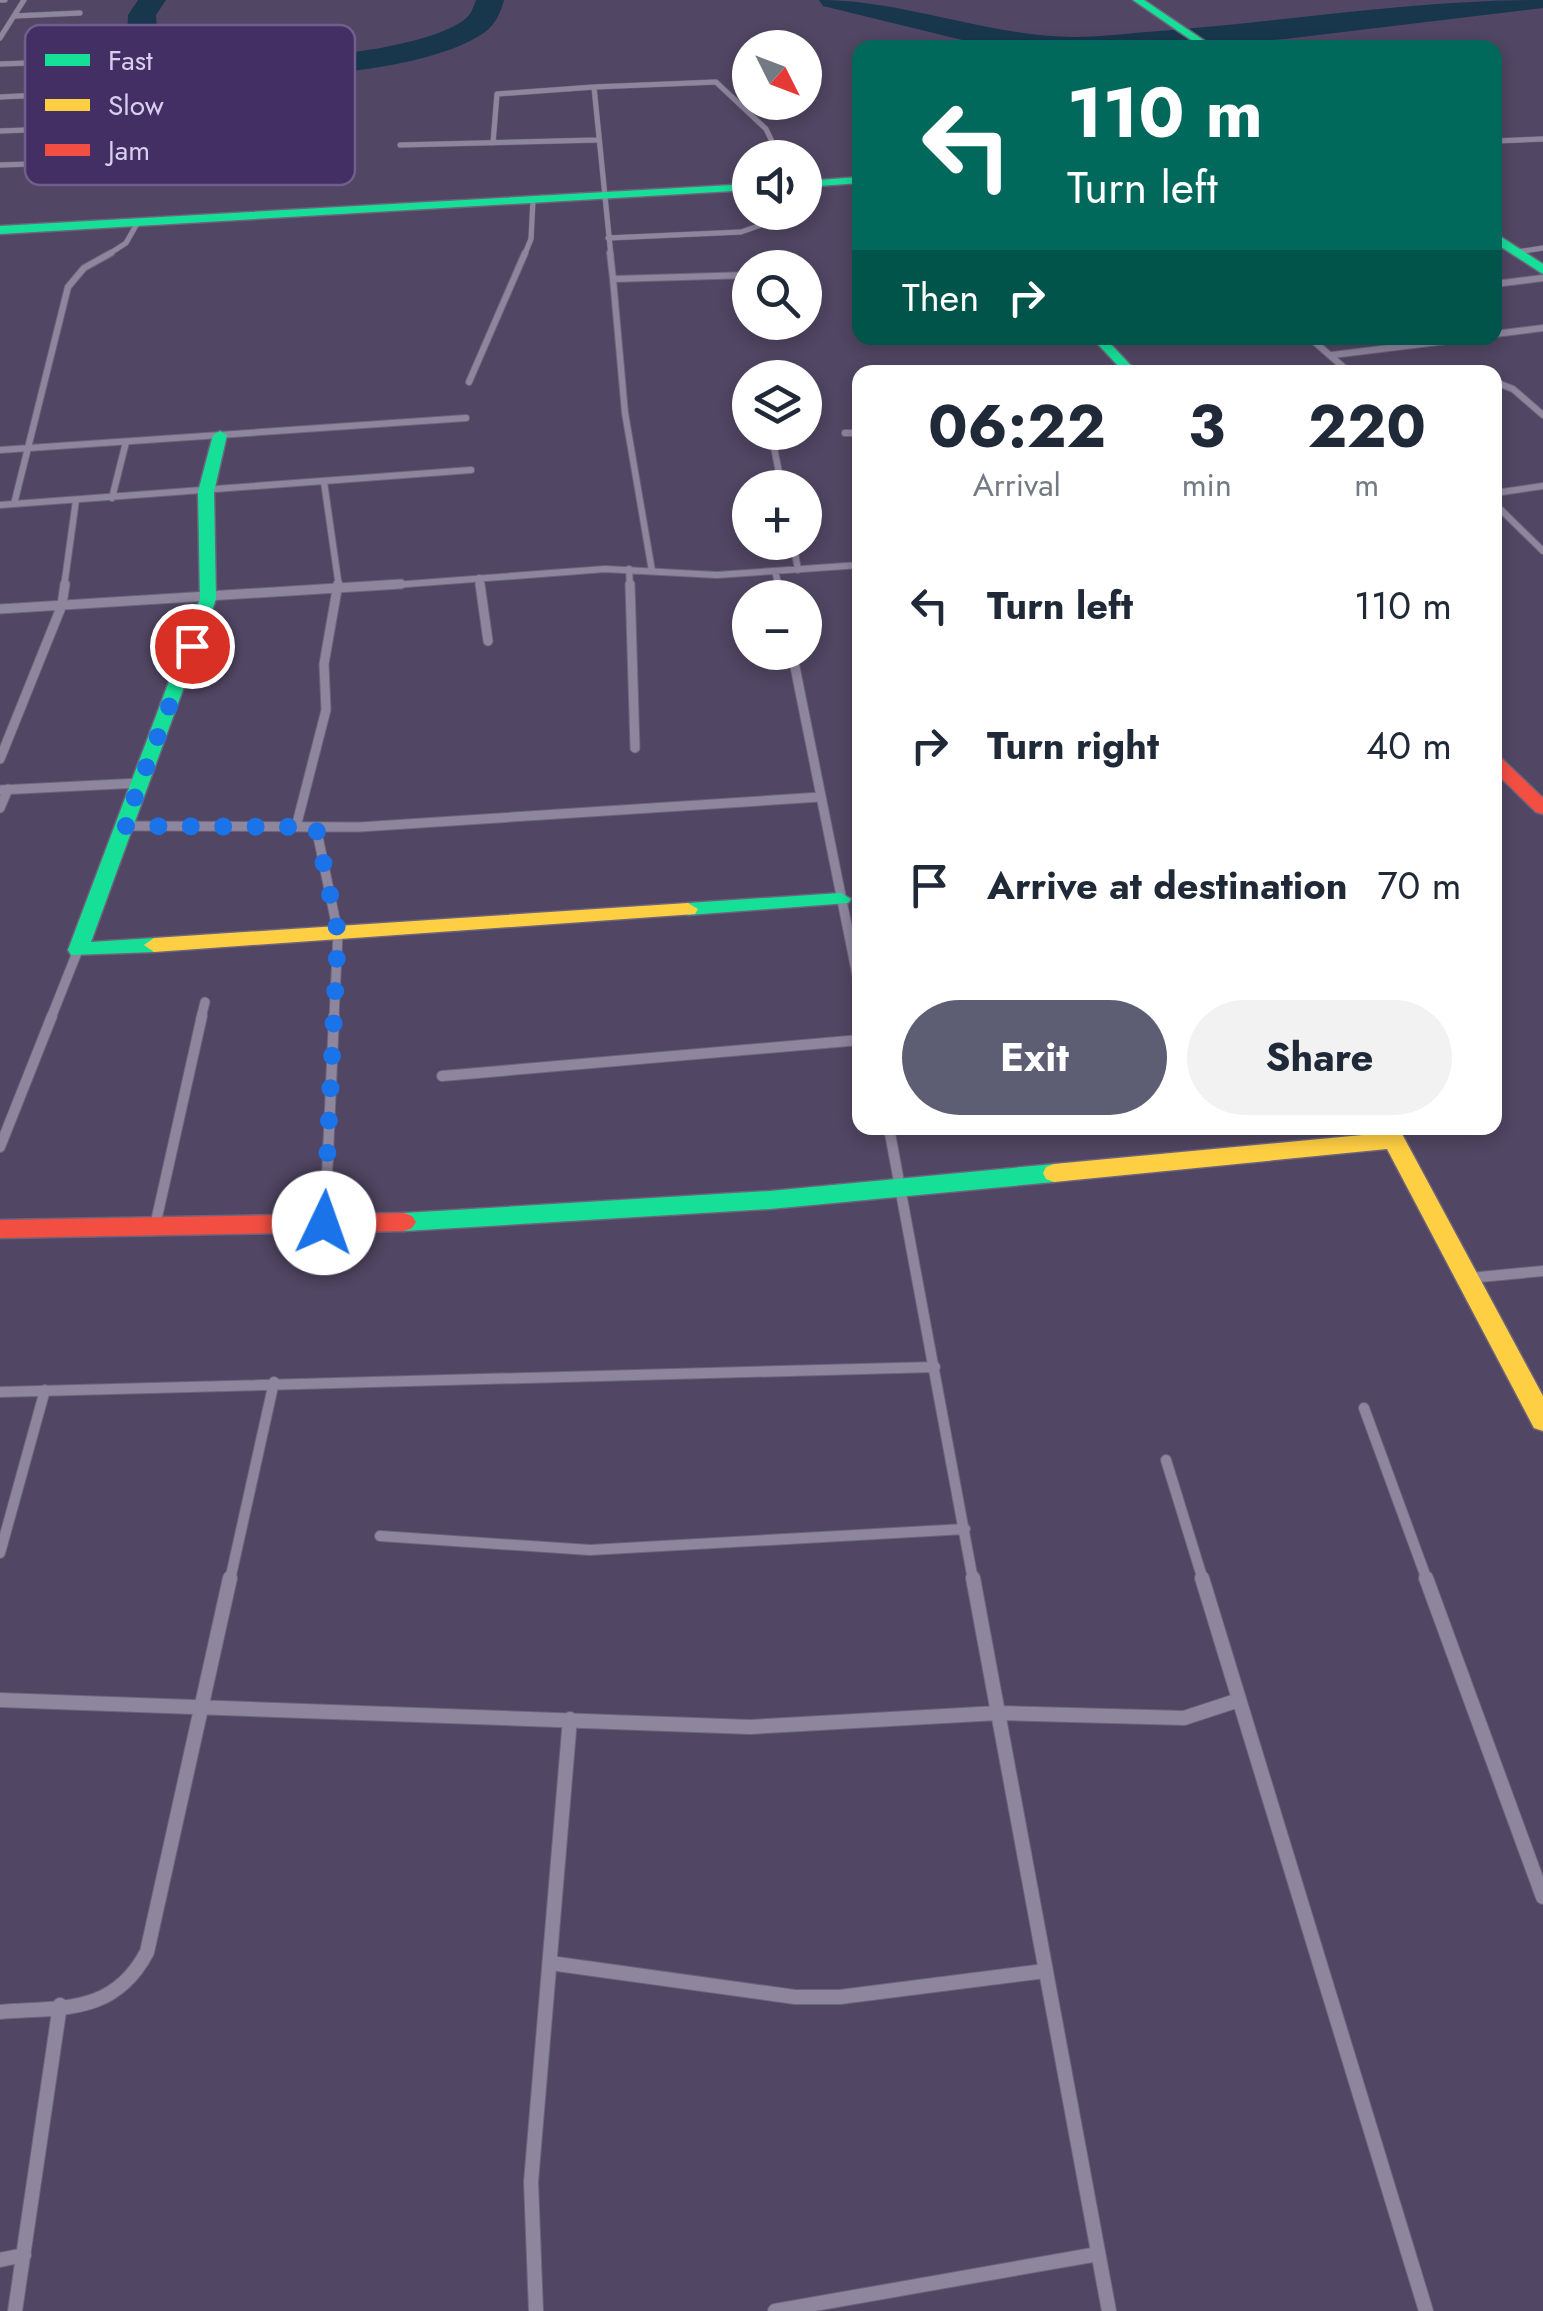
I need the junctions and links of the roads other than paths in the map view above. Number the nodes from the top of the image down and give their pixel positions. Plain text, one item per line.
1 (24, 0) edge
2 (1138, 0) edge
3 (80, 14) dead end
4 (14, 16) junction
5 (0, 38) edge
6 (1198, 40) edge
7 (25, 63) edge
8 (0, 64) edge
9 (594, 87) junction
10 (25, 95) edge
11 (0, 96) edge
12 (25, 130) edge
13 (0, 131) edge
14 (1543, 139) edge
15 (597, 140) junction
16 (771, 140) edge
17 (1502, 142) edge
18 (494, 143) junction
19 (400, 146) dead end
20 (25, 164) edge
21 (0, 165) edge
22 (852, 181) edge
23 (822, 183) edge
24 (732, 190) edge
25 (602, 196) junction
26 (533, 200) junction
27 (138, 222) junction
28 (0, 230) edge
29 (746, 230) edge
30 (608, 238) junction
31 (1502, 242) edge
32 (1543, 248) edge
33 (1517, 252) junction
34 (1543, 270) edge
35 (732, 276) edge
36 (1543, 278) edge
37 (613, 279) junction
38 (1502, 283) edge
39 (1543, 328) edge
40 (1502, 333) edge
41 (1105, 345) edge
42 (1319, 345) edge
43 (1414, 345) edge
44 (1332, 355) junction
45 (1124, 365) edge
46 (1342, 365) edge
47 (469, 382) dead end
48 (1502, 385) edge
49 (1543, 415) edge
50 (466, 418) dead end
51 (845, 433) dead end
52 (852, 433) edge
53 (220, 435) junction
54 (126, 442) junction
55 (31, 448) junction
56 (0, 450) edge
57 (471, 470) dead end
58 (324, 482) junction
59 (1543, 486) edge
60 (206, 492) junction
61 (1502, 492) edge
62 (112, 498) junction
63 (76, 500) junction
64 (14, 504) junction
65 (0, 505) edge
66 (1502, 511) edge
67 (1543, 551) edge
68 (796, 560) edge
69 (852, 566) edge
70 (629, 570) junction
71 (798, 570) junction
72 (652, 571) junction
73 (776, 571) junction
74 (479, 578) junction
75 (777, 580) edge
76 (339, 589) junction
77 (208, 599) junction
78 (62, 606) junction
79 (0, 609) edge
80 (488, 641) dead end
81 (796, 670) edge
82 (635, 748) dead end
83 (0, 759) edge
84 (1502, 769) edge
85 (140, 783) junction
86 (4, 789) edge
87 (820, 796) junction
88 (0, 808) edge
89 (1543, 808) edge
90 (124, 826) junction
91 (296, 827) junction
92 (840, 899) junction
93 (338, 933) junction
94 (78, 950) junction
95 (852, 954) edge
96 (204, 1002) dead end
97 (852, 1041) edge
98 (442, 1076) dead end
99 (891, 1135) edge
100 (1383, 1135) edge
101 (1393, 1135) edge
102 (0, 1147) edge
103 (902, 1187) junction
104 (324, 1223) junction
105 (155, 1226) junction
106 (0, 1229) edge
107 (1543, 1271) edge
108 (1468, 1278) junction
109 (935, 1367) junction
110 (274, 1382) junction
111 (45, 1390) junction
112 (0, 1392) edge
113 (1364, 1408) dead end
114 (1543, 1420) edge
115 (1166, 1460) dead end
116 (964, 1529) junction
117 (380, 1536) dead end
118 (0, 1552) edge
119 (0, 1700) edge
120 (1239, 1700) junction
121 (202, 1704) junction
122 (998, 1713) junction
123 (570, 1719) junction
124 (1543, 1897) edge
125 (550, 1963) junction
126 (1045, 1970) junction
127 (60, 2005) junction
128 (0, 2012) edge
129 (1098, 2254) junction
130 (24, 2255) junction
131 (0, 2260) edge
132 (15, 2311) edge
133 (536, 2311) edge
134 (775, 2311) edge
135 (1109, 2311) edge
136 (1426, 2311) edge

1 - 4 street
2 - 6 street
3 - 4 street
4 - 5 street
7 - 8 street
9 - 15 street
9 - 16 street
9 - 18 street
10 - 11 street
12 - 13 street
14 - 17 street
15 - 18 street
15 - 25 street
18 - 19 street
20 - 21 street
22 - 23 street
24 - 25 street
25 - 26 street
25 - 30 street
26 - 27 street
26 - 47 street
27 - 28 street
27 - 55 street
29 - 30 street
30 - 37 street
31 - 33 street
32 - 33 street
33 - 34 street
35 - 37 street
36 - 38 street
37 - 72 street
39 - 40 street
41 - 45 street
42 - 44 street
43 - 44 street
44 - 46 street
48 - 49 street
50 - 53 street
51 - 52 street
53 - 54 street
53 - 60 street
54 - 55 street
54 - 62 street
55 - 56 street
55 - 64 street
57 - 58 street
58 - 60 street
58 - 76 street
59 - 61 street
60 - 62 street
60 - 77 street
62 - 63 street
63 - 64 street
63 - 78 street
64 - 65 street
66 - 67 street
68 - 71 street
69 - 71 street
70 - 72 street
70 - 74 street
70 - 82 street
71 - 73 street
72 - 73 street
73 - 75 street
74 - 76 street
74 - 80 street
76 - 77 street
76 - 91 street
77 - 78 street
77 - 85 street
78 - 79 street
78 - 83 street
81 - 87 street
84 - 89 street
85 - 86 street
85 - 90 street
86 - 88 street
87 - 91 street
87 - 92 street
90 - 91 street
90 - 94 street
91 - 93 street
92 - 93 street
92 - 95 street
93 - 94 street
93 - 104 street
94 - 102 street
96 - 105 street
97 - 98 street
99 - 103 street
100 - 103 street
101 - 108 street
103 - 104 street
103 - 109 street
104 - 105 street
105 - 106 street
107 - 108 street
108 - 114 street
109 - 110 street
109 - 116 street
110 - 111 street
110 - 121 street
111 - 112 street
111 - 118 street
113 - 124 street
115 - 120 street
116 - 117 street
116 - 122 street
119 - 121 street
120 - 122 street
120 - 136 street
121 - 123 street
121 - 127 street
122 - 123 street
122 - 126 street
123 - 125 street
125 - 126 street
125 - 133 street
126 - 129 street
127 - 128 street
127 - 130 street
129 - 134 street
129 - 135 street
130 - 131 street
130 - 132 street

